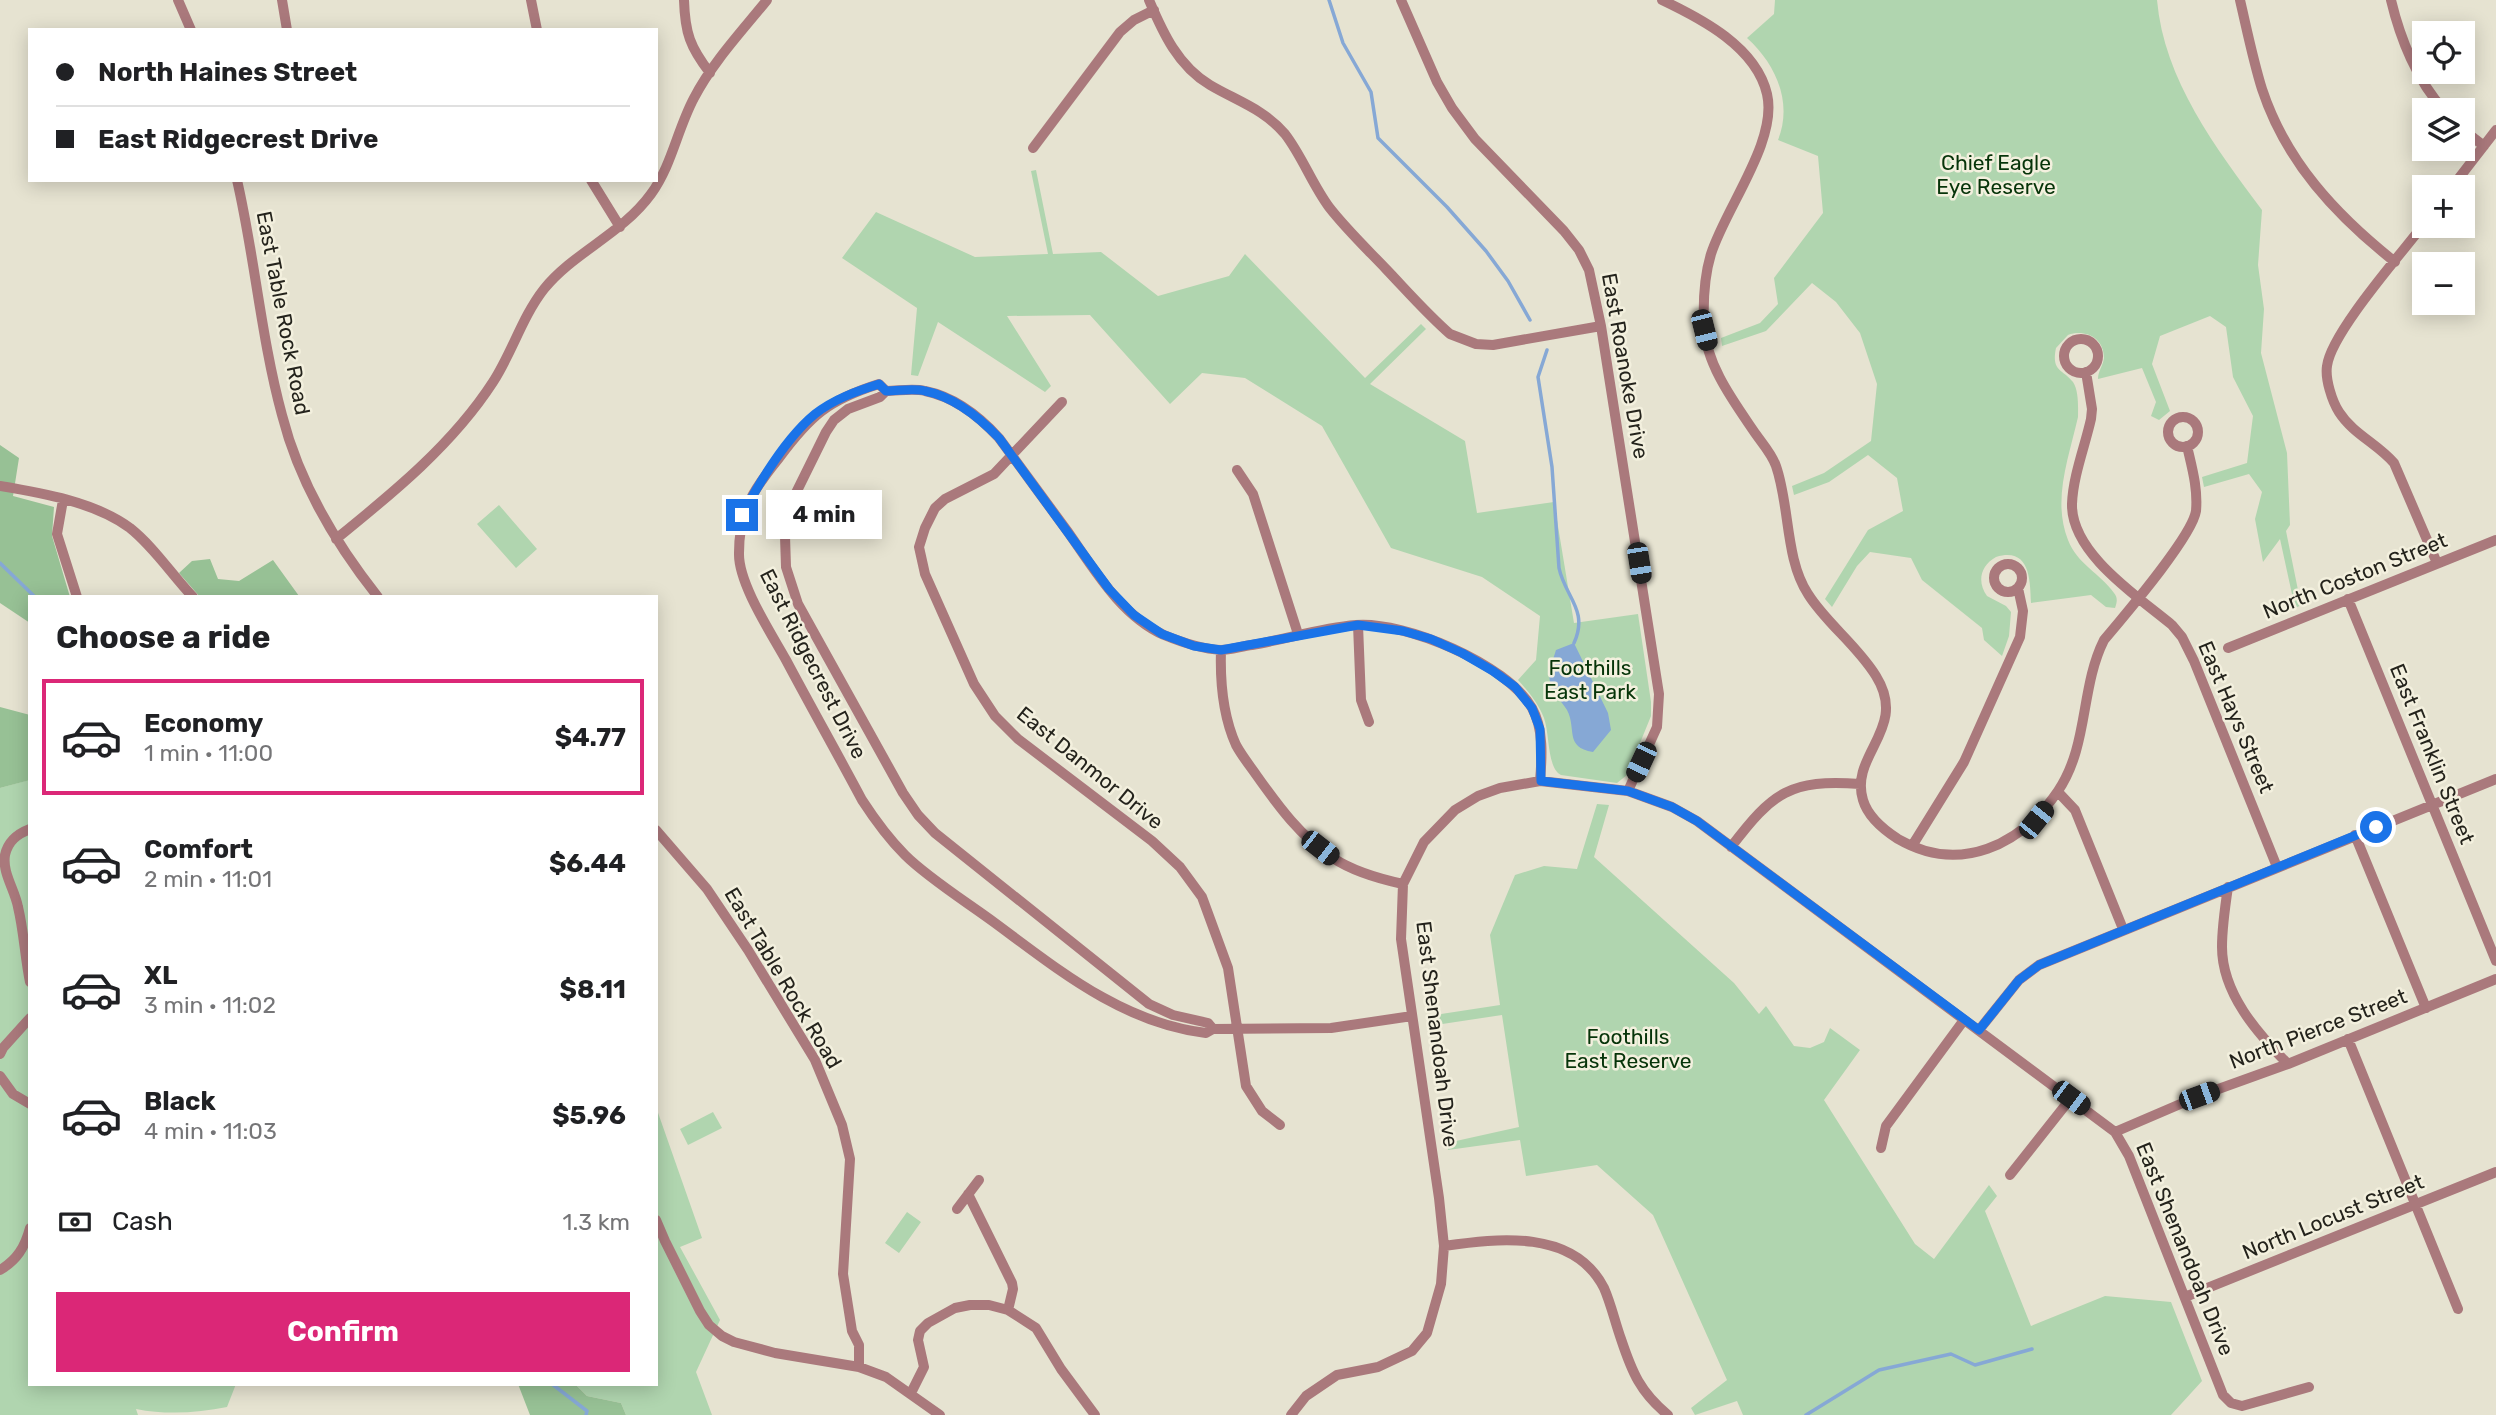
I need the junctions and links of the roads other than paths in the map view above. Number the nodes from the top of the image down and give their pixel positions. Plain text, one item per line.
1 (178, 0) edge
2 (282, 0) edge
3 (531, 0) edge
4 (684, 0) edge
5 (767, 0) edge
6 (1401, 0) edge
7 (1662, 0) edge
8 (2240, 0) edge
9 (2391, 0) edge
10 (1151, 5) edge
11 (190, 28) edge
12 (287, 28) edge
13 (537, 28) edge
14 (710, 73) junction
15 (2436, 98) edge
16 (2496, 130) edge
17 (2475, 139) edge
18 (2484, 146) junction
19 (1033, 148) dead end
20 (2461, 175) edge
21 (237, 182) edge
22 (592, 182) edge
23 (620, 228) junction
24 (2413, 238) edge
25 (2395, 262) junction
26 (1601, 326) junction
27 (2086, 372) dead end
28 (886, 391) junction
29 (1062, 402) dead end
30 (2187, 446) dead end
31 (1011, 454) junction
32 (1237, 470) dead end
33 (0, 486) edge
34 (63, 500) junction
35 (335, 539) junction
36 (2496, 540) edge
37 (2437, 563) junction
38 (2018, 588) dead end
39 (76, 595) edge
40 (191, 595) edge
41 (377, 595) edge
42 (2139, 597) junction
43 (2348, 599) junction
44 (1358, 625) junction
45 (1298, 634) junction
46 (2228, 648) dead end
47 (1221, 650) junction
48 (1369, 722) dead end
49 (2496, 779) edge
50 (1541, 781) junction
51 (1860, 784) junction
52 (1628, 791) junction
53 (2058, 792) junction
54 (2432, 804) junction
55 (28, 830) edge
56 (658, 832) edge
57 (2355, 835) junction
58 (1731, 846) junction
59 (1912, 846) junction
60 (2277, 867) junction
61 (1404, 884) junction
62 (2228, 887) junction
63 (2123, 929) junction
64 (2496, 961) edge
65 (28, 970) edge
66 (2496, 979) edge
67 (2426, 1008) junction
68 (1412, 1016) junction
69 (28, 1020) edge
70 (1964, 1020) junction
71 (1213, 1029) junction
72 (1237, 1029) junction
73 (1979, 1030) junction
74 (2348, 1039) junction
75 (0, 1054) edge
76 (2288, 1064) junction
77 (0, 1076) edge
78 (2071, 1098) junction
79 (28, 1103) edge
80 (1280, 1125) dead end
81 (2115, 1132) junction
82 (1881, 1148) dead end
83 (2496, 1172) edge
84 (2010, 1175) dead end
85 (979, 1180) dead end
86 (968, 1194) junction
87 (2415, 1205) junction
88 (957, 1209) dead end
89 (658, 1225) edge
90 (28, 1236) edge
91 (1444, 1246) junction
92 (0, 1270) edge
93 (2185, 1297) junction
94 (2458, 1309) dead end
95 (1008, 1310) junction
96 (859, 1367) junction
97 (2309, 1387) dead end
98 (911, 1393) junction
99 (940, 1415) edge
100 (1095, 1415) edge
101 (1291, 1415) edge
102 (1668, 1415) edge

1 - 11 street
2 - 12 street
3 - 13 street
4 - 14 street
5 - 14 street
6 - 26 street, East Roanoke Drive
7 - 51 street
8 - 25 street
9 - 15 street
10 - 19 street
10 - 26 street
14 - 23 street
16 - 18 street
17 - 18 street
18 - 20 street
21 - 35 street, East Table Rock Road
22 - 23 street
23 - 35 street
24 - 25 street
25 - 37 street
26 - 52 street, East Roanoke Drive
27 - 42 street, East Hays Street
28 - 31 street
28 - 71 street, East Ridgecrest Drive
28 - 71 street, East Ridgecrest Drive
29 - 31 street, East Danmor Drive
30 - 42 street
31 - 47 street
31 - 72 street, East Danmor Drive
32 - 45 street
33 - 34 street
34 - 39 street
34 - 40 street
35 - 41 street, East Table Rock Road
36 - 37 street, North Coston Street
37 - 43 street, North Coston Street
38 - 59 street
42 - 53 street
42 - 60 street, East Hays Street
43 - 46 street, North Coston Street
43 - 54 street, East Franklin Street
44 - 45 street
44 - 48 street
44 - 50 street
45 - 47 street
47 - 61 street
49 - 54 street
50 - 52 street, East Shenandoah Drive
50 - 61 street, East Shenandoah Drive
51 - 58 street
51 - 59 street
52 - 58 street, East Shenandoah Drive
53 - 59 street
53 - 63 street
54 - 57 street
54 - 64 street, East Franklin Street
55 - 65 street
56 - 96 street, East Table Rock Road
57 - 60 street
57 - 67 street
58 - 70 street, East Shenandoah Drive
60 - 62 street
61 - 68 street, East Shenandoah Drive
62 - 63 street
62 - 76 street
63 - 73 street
66 - 67 street, North Pierce Street
67 - 74 street, North Pierce Street
68 - 72 street, East Ridgecrest Drive
68 - 91 street, East Shenandoah Drive
69 - 75 street
70 - 73 street, East Shenandoah Drive
70 - 82 street
71 - 72 street, East Ridgecrest Drive
72 - 80 street, East Danmor Drive
73 - 78 street, East Shenandoah Drive
74 - 76 street, North Pierce Street
74 - 87 street
76 - 81 street, North Pierce Street
77 - 79 street
78 - 81 street, East Shenandoah Drive
78 - 84 street
81 - 93 street, East Shenandoah Drive
83 - 87 street, North Locust Street
85 - 86 street
86 - 88 street
86 - 95 street
87 - 93 street, North Locust Street
87 - 94 street
89 - 96 street
90 - 92 street
91 - 101 street, East Shenandoah Drive
91 - 102 street
93 - 97 street, East Shenandoah Drive
95 - 98 street
95 - 100 street
96 - 98 street
98 - 99 street

